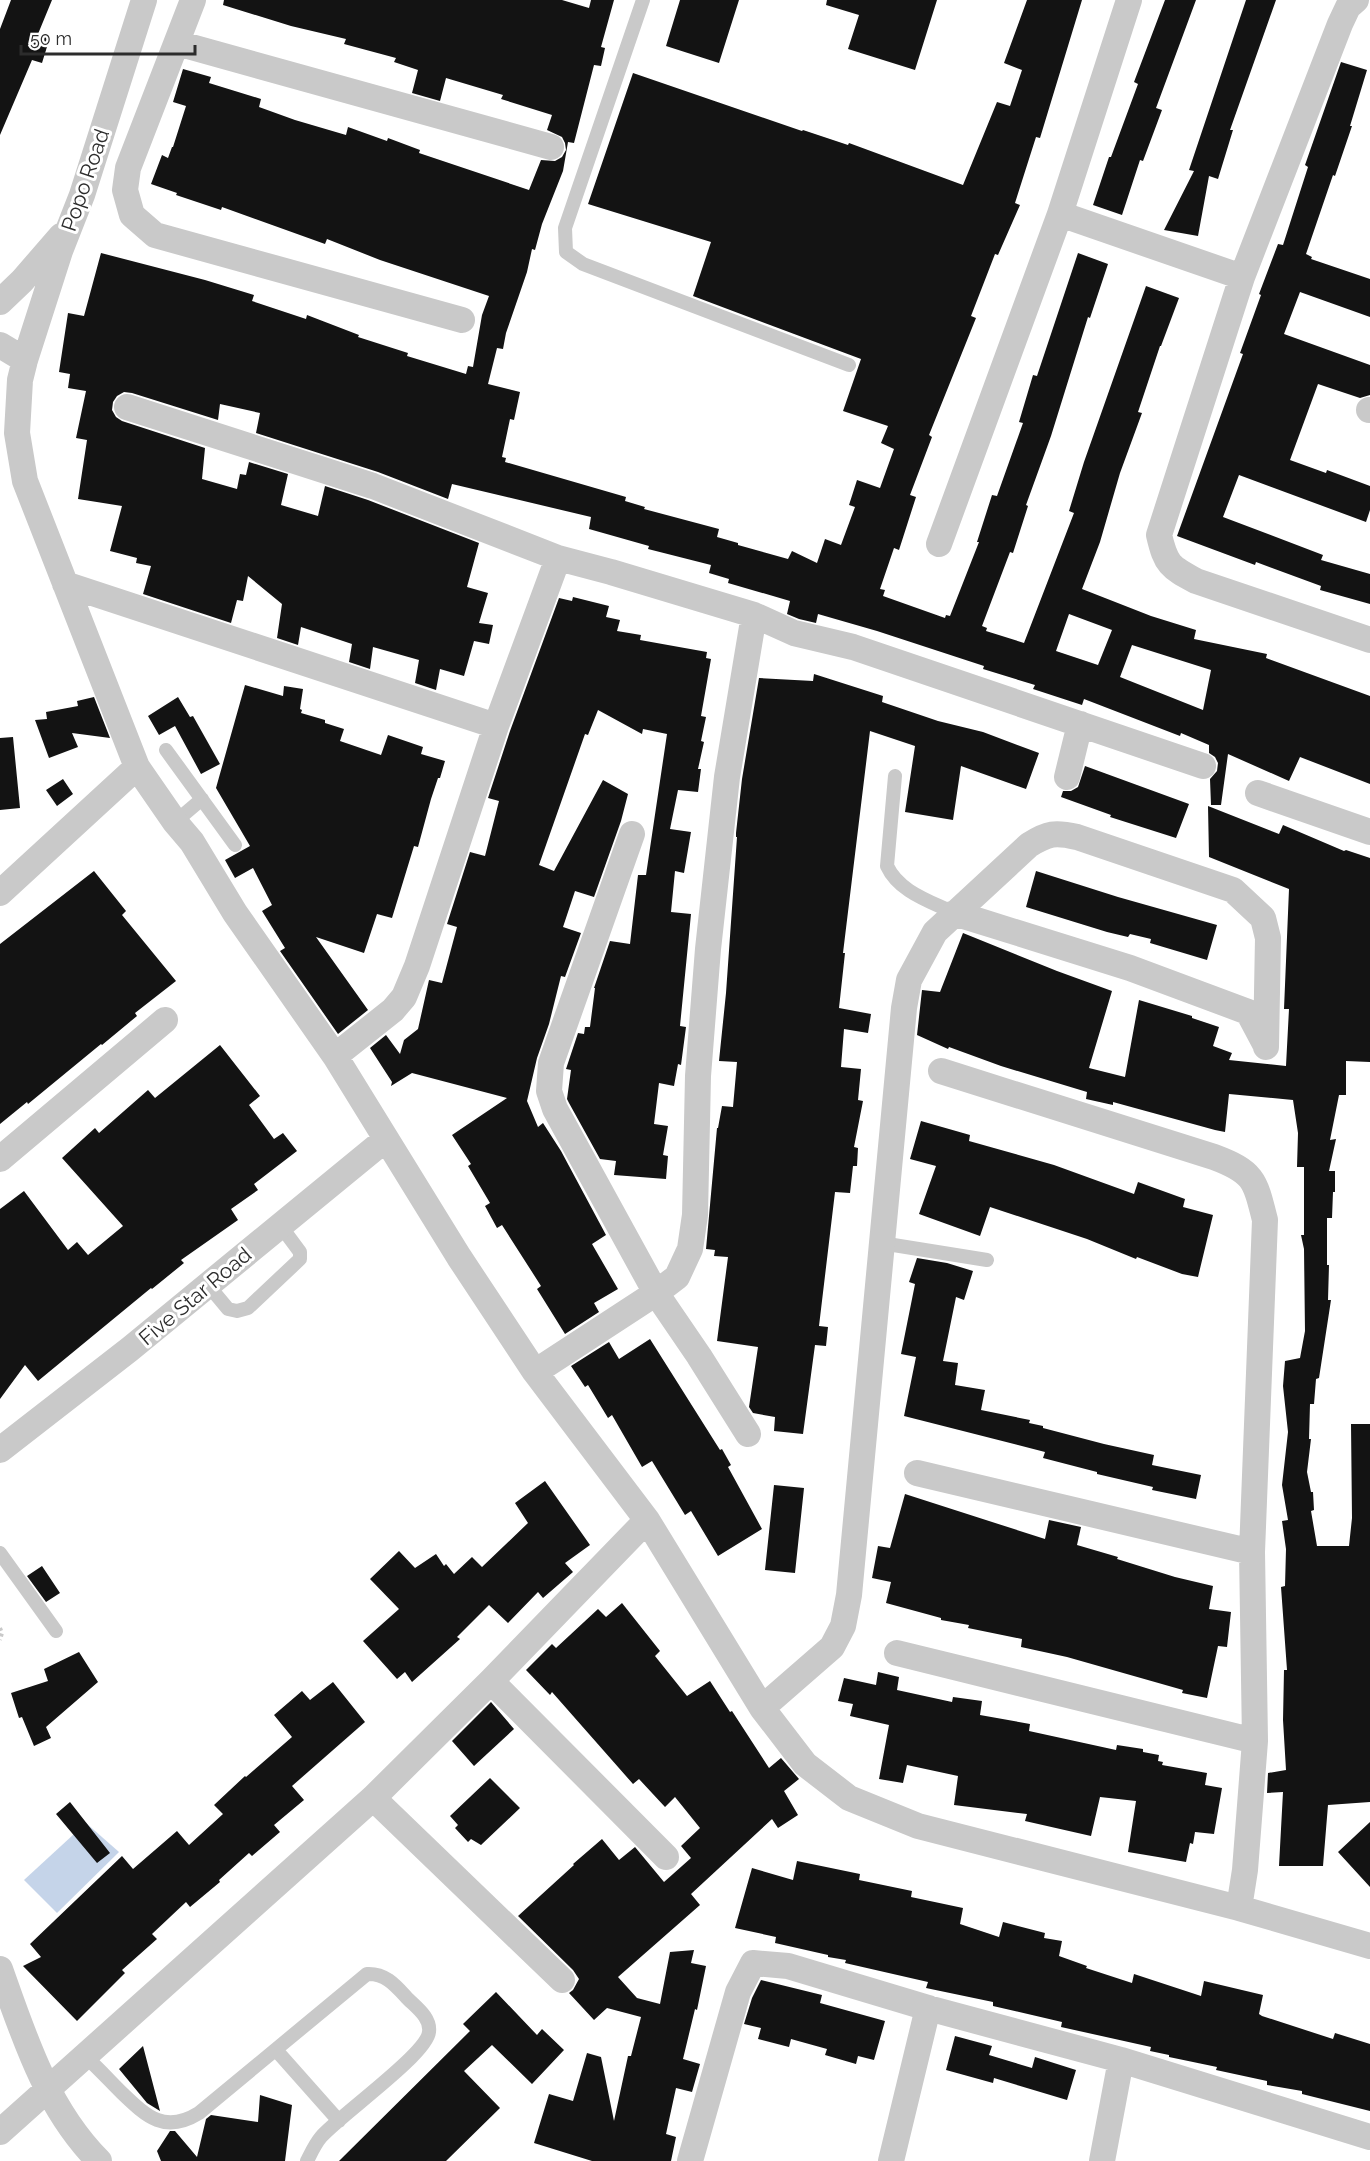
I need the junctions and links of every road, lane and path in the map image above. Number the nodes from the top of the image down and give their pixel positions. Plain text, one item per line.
1 (144, 0) edge
2 (193, 0) edge
3 (644, 0) edge
4 (1129, 0) edge
5 (1356, 0) edge
6 (177, 43) junction
7 (551, 147) dead end
8 (1060, 214) junction
9 (71, 224) junction
10 (1242, 277) junction
11 (0, 302) edge
12 (462, 320) dead end
13 (0, 345) edge
14 (849, 365) dead end
15 (15, 375) edge
16 (127, 407) dead end
17 (0, 454) edge
18 (28, 490) junction
19 (939, 544) dead end
20 (558, 558) junction
21 (64, 584) junction
22 (754, 615) junction
23 (1370, 640) edge
24 (1080, 724) junction
25 (496, 726) junction
26 (166, 750) dead end
27 (1203, 766) dead end
28 (137, 767) junction
29 (895, 776) dead end
30 (1067, 777) dead end
31 (1258, 793) dead end
32 (202, 799) junction
33 (175, 822) junction
34 (1370, 832) edge
35 (632, 834) dead end
36 (235, 845) dead end
37 (0, 893) edge
38 (954, 913) junction
39 (165, 1020) dead end
40 (335, 1056) junction
41 (941, 1071) dead end
42 (386, 1139) junction
43 (0, 1158) edge
44 (280, 1225) junction
45 (881, 1244) junction
46 (987, 1260) dead end
47 (208, 1285) junction
48 (656, 1293) junction
49 (535, 1372) junction
50 (748, 1434) dead end
51 (0, 1450) edge
52 (917, 1473) dead end
53 (647, 1520) junction
54 (1252, 1552) junction
55 (0, 1553) edge
56 (0, 1628) edge
57 (56, 1631) dead end
58 (0, 1640) edge
59 (897, 1653) dead end
60 (491, 1681) junction
61 (762, 1708) junction
62 (1255, 1741) junction
63 (373, 1798) junction
64 (666, 1857) dead end
65 (1239, 1908) junction
66 (1370, 1946) edge
67 (0, 1969) edge
68 (562, 1980) dead end
69 (928, 2008) junction
70 (276, 2050) junction
71 (85, 2056) junction
72 (1121, 2060) junction
73 (47, 2090) junction
74 (339, 2121) junction
75 (0, 2132) edge
76 (1370, 2137) edge
77 (99, 2161) edge
78 (307, 2161) edge
79 (690, 2161) edge
80 (891, 2161) edge
81 (1102, 2161) edge

1 - 9 street, Popo Road
2 - 6 street
3 - 14 lane
4 - 8 street
5 - 10 street
6 - 7 street
6 - 12 street
8 - 10 street
8 - 19 street
9 - 11 street
9 - 15 street, Popo Road
10 - 23 street
13 - 15 street
15 - 18 street, Popo Road
16 - 20 street
17 - 18 street
18 - 21 street
20 - 22 street
20 - 25 street
21 - 25 street
21 - 28 street
22 - 24 street
22 - 48 street
24 - 27 street
24 - 30 street
25 - 40 street
26 - 32 lane
28 - 33 street
28 - 37 street
29 - 38 lane
31 - 34 street
32 - 33 lane
32 - 36 lane
33 - 40 street
35 - 48 street
38 - 38 street
38 - 45 street
39 - 43 street
40 - 42 street
41 - 54 street
42 - 44 street, Five Star Road
42 - 49 street
44 - 47 street, Five Star Road
44 - 47 lane
45 - 46 lane
45 - 61 street
47 - 51 street, Five Star Road
48 - 49 street
48 - 50 street
49 - 53 street
52 - 54 street
53 - 60 street
53 - 61 street
54 - 62 street
55 - 57 lane
56 - 58 path
59 - 62 street
60 - 63 street
60 - 64 street
61 - 65 street
62 - 65 street
63 - 68 street
63 - 71 street
65 - 66 street
67 - 73 street
69 - 72 street
69 - 79 street
69 - 80 street
70 - 71 lane
70 - 74 lane
70 - 74 lane
71 - 73 street
72 - 76 street
72 - 81 street
73 - 75 street
73 - 77 street
74 - 78 lane

